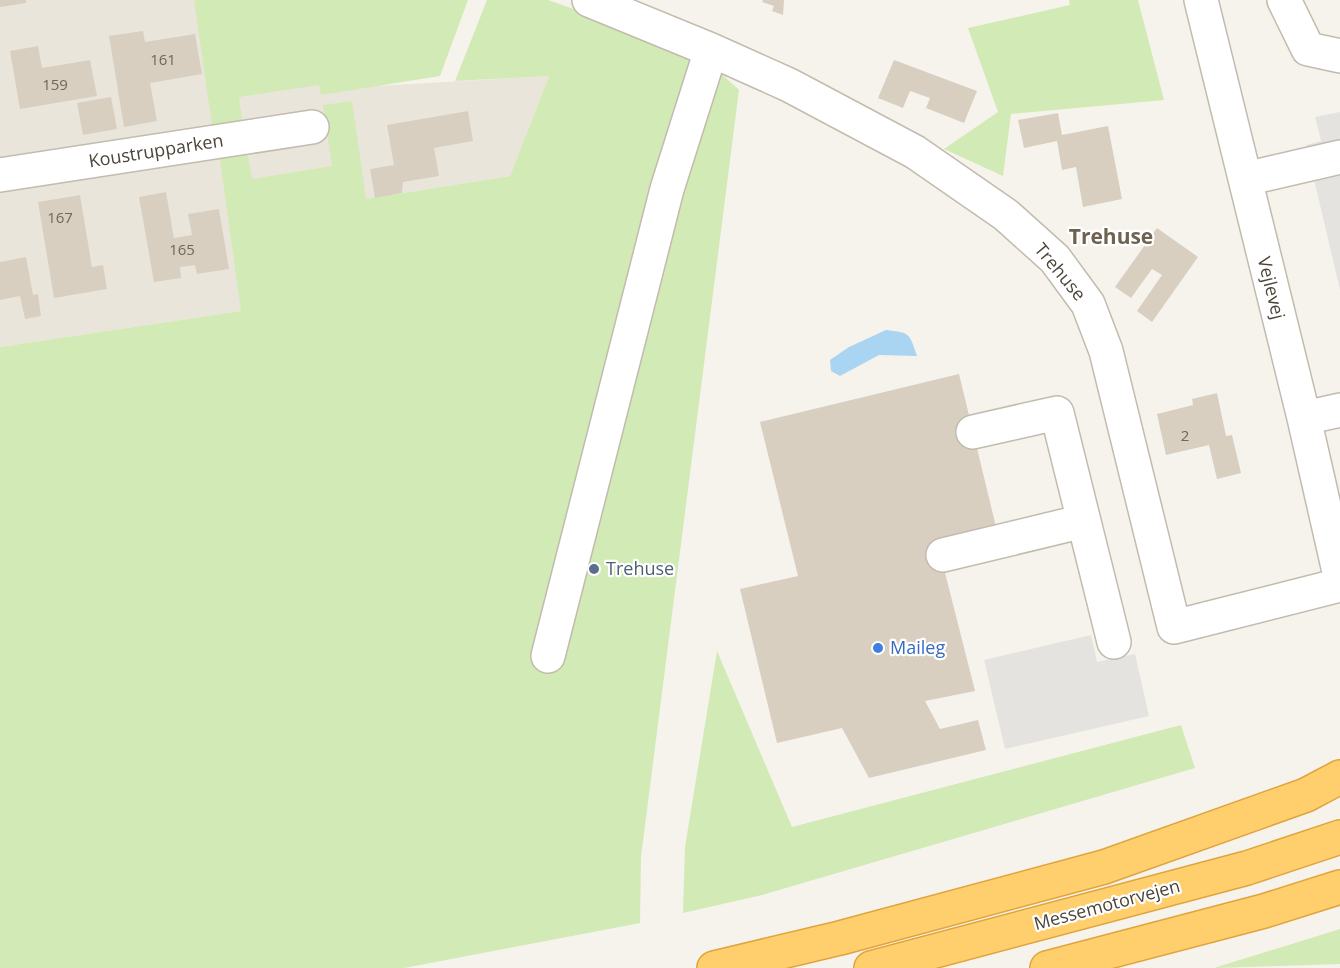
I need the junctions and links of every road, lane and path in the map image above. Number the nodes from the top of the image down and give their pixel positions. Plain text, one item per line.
1 (589, 0) edge
2 (1201, 0) edge
3 (1284, 0) edge
4 (711, 50) junction
5 (1340, 56) edge
6 (312, 127) dead end
7 (1340, 157) edge
8 (0, 175) edge
9 (1245, 178) junction
10 (1340, 410) edge
11 (1304, 418) junction
12 (973, 432) dead end
13 (1085, 527) junction
14 (944, 560) dead end
15 (1340, 576) edge
16 (1340, 585) edge
17 (1114, 642) dead end
18 (548, 656) dead end
19 (1340, 777) edge
20 (1340, 837) edge
21 (1340, 887) edge
22 (714, 968) edge
23 (872, 968) edge
24 (1047, 968) edge

1 - 4 street, Trehuse
2 - 9 street, Vejlevej
3 - 5 street
4 - 16 street, Trehuse
4 - 18 street
6 - 8 street, Koustrupparken
7 - 9 street
9 - 11 street, Vejlevej
10 - 11 street
11 - 15 street, Vejlevej
12 - 13 street
13 - 14 street
13 - 17 street
19 - 22 highway
20 - 23 highway, Messemotorvejen
21 - 24 highway

